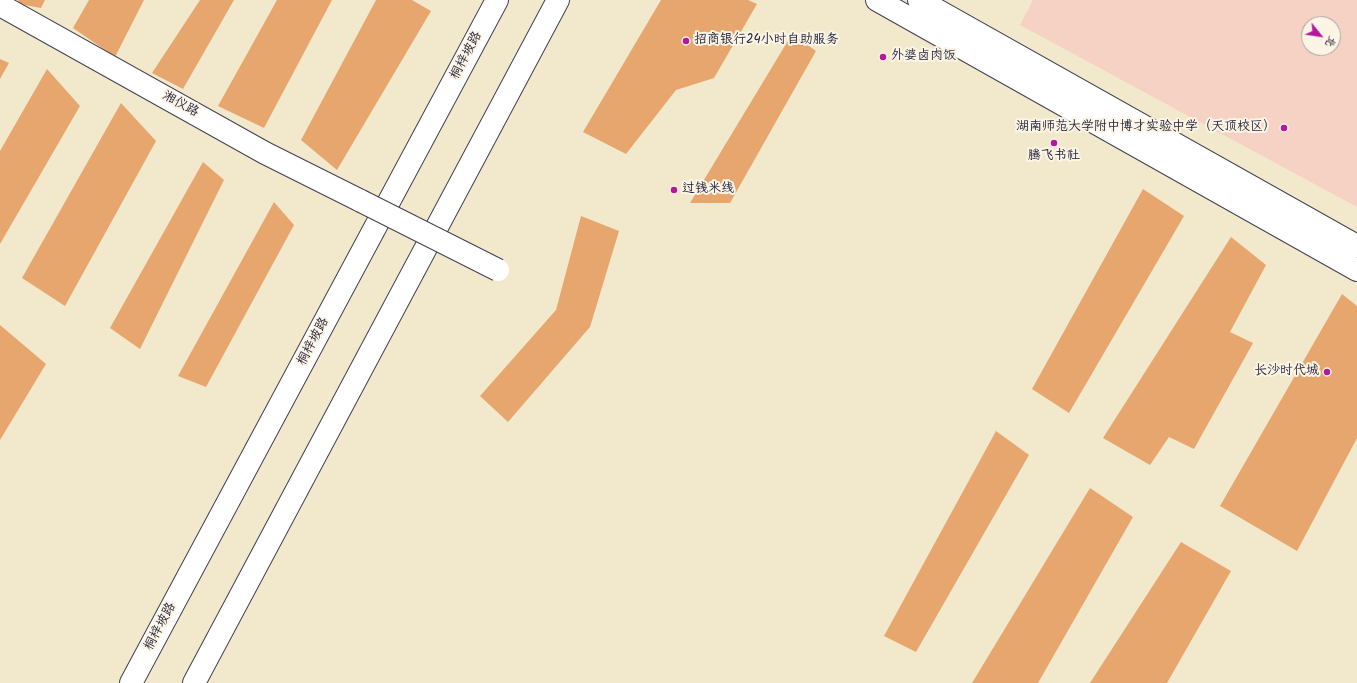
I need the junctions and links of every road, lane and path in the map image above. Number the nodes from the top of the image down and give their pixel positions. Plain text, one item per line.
1 (497, 0) edge
2 (558, 0) edge
3 (877, 0) edge
4 (919, 0) edge
5 (0, 5) edge
6 (1357, 246) edge
7 (498, 270) dead end
8 (1357, 270) edge
9 (131, 683) edge
10 (194, 683) edge

1 - 9 street, 桐梓坡路
2 - 10 street
3 - 8 street
4 - 6 street
5 - 7 street, 湘仪路, bridge

